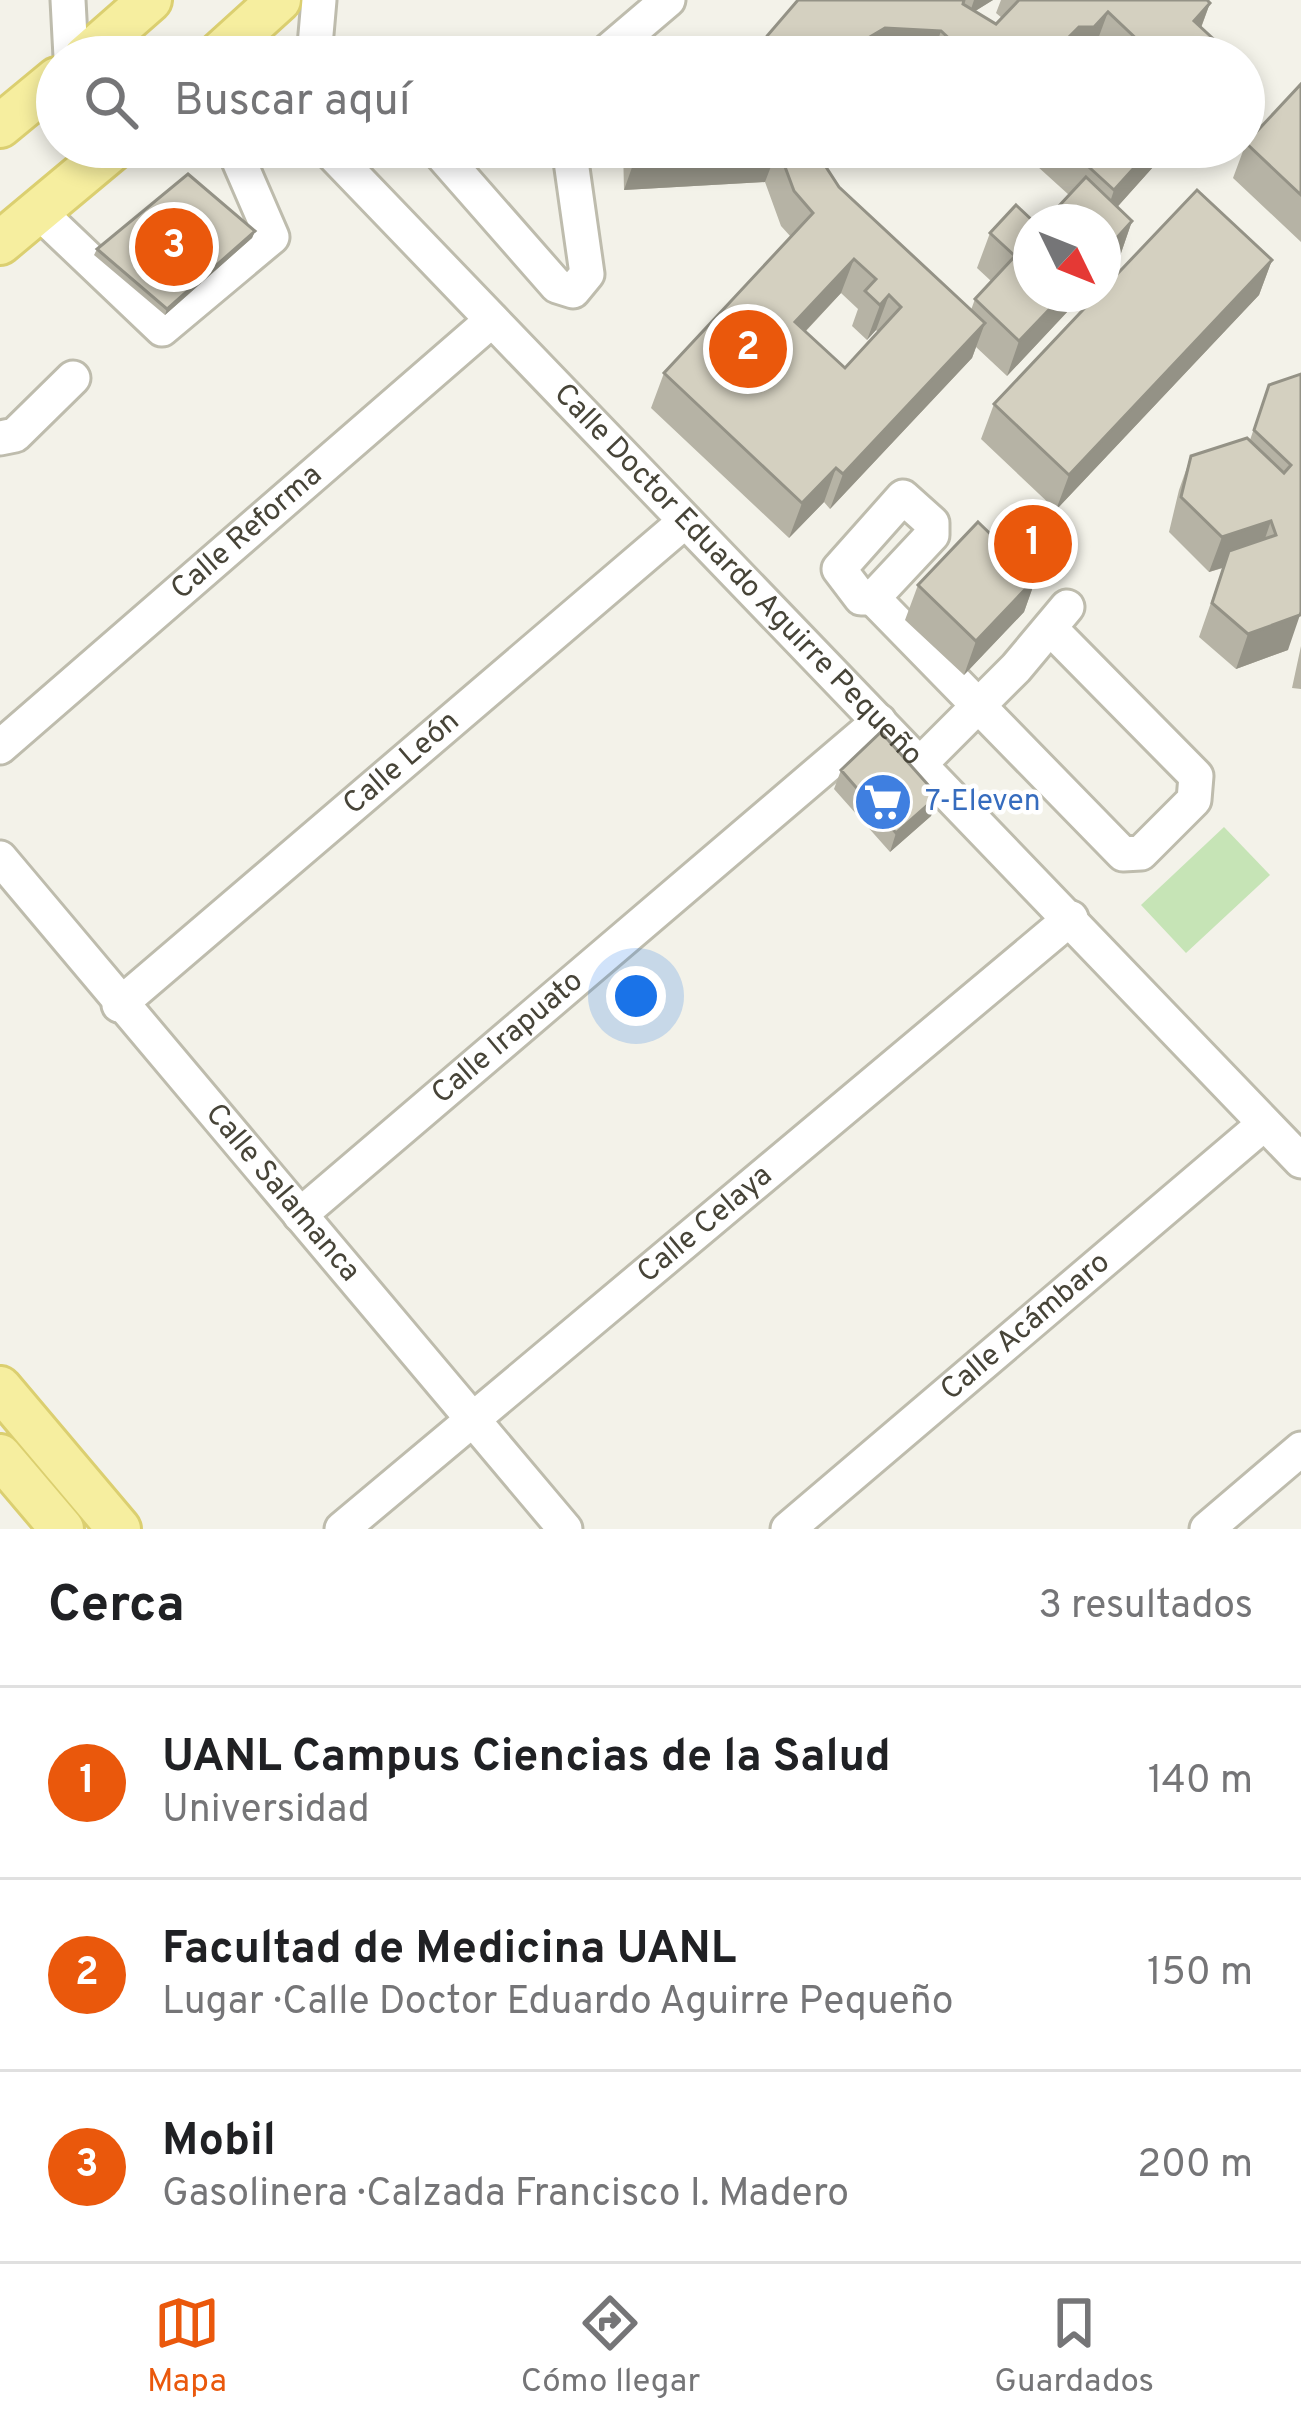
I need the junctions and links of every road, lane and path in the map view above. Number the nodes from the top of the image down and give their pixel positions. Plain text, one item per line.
1 (68, 0) edge
2 (150, 0) edge
3 (279, 0) edge
4 (319, 0) edge
5 (668, 0) edge
6 (70, 36) edge
7 (109, 36) edge
8 (239, 36) edge
9 (316, 36) edge
10 (626, 36) edge
11 (36, 97) edge
12 (0, 126) edge
13 (90, 168) edge
14 (241, 168) edge
15 (346, 168) edge
16 (453, 168) edge
17 (572, 168) edge
18 (38, 211) junction
19 (0, 243) edge
20 (492, 320) junction
21 (73, 378) dead end
22 (0, 438) edge
23 (683, 524) junction
24 (873, 598) dead end
25 (979, 706) junction
26 (879, 721) junction
27 (0, 746) edge
28 (920, 764) junction
29 (0, 858) edge
30 (1071, 918) junction
31 (119, 1005) junction
32 (1264, 1124) junction
33 (1301, 1161) edge
34 (300, 1215) junction
35 (0, 1388) edge
36 (473, 1422) junction
37 (1301, 1449) edge
38 (0, 1456) edge
39 (62, 1529) edge
40 (119, 1529) edge
41 (342, 1529) edge
42 (566, 1529) edge
43 (788, 1529) edge
44 (1207, 1529) edge

1 - 6 street
2 - 7 main road
3 - 8 main road
4 - 9 street
5 - 10 street
11 - 12 main road
13 - 18 main road
14 - 18 street
15 - 20 street, Calle Doctor Eduardo Aguirre Pequeño
16 - 17 street
18 - 19 main road
20 - 23 street, Calle Doctor Eduardo Aguirre Pequeño
20 - 27 street, Calle Reforma
21 - 22 street
23 - 26 street, Calle Doctor Eduardo Aguirre Pequeño
23 - 31 street, Calle León
24 - 25 street
25 - 25 street
25 - 28 street
26 - 28 street, Calle Doctor Eduardo Aguirre Pequeño
26 - 34 street, Calle Irapuato
28 - 30 street, Calle Doctor Eduardo Aguirre Pequeño
29 - 31 street, Calle Salamanca
30 - 32 street, Calle Doctor Eduardo Aguirre Pequeño
30 - 36 street, Calle Celaya
31 - 34 street, Calle Salamanca
32 - 33 street, Calle Doctor Eduardo Aguirre Pequeño
32 - 43 street, Calle Acámbaro
34 - 36 street, Calle Salamanca
35 - 40 main road
36 - 41 street, Calle Celaya
36 - 42 street, Calle Salamanca
37 - 44 street
38 - 39 main road

